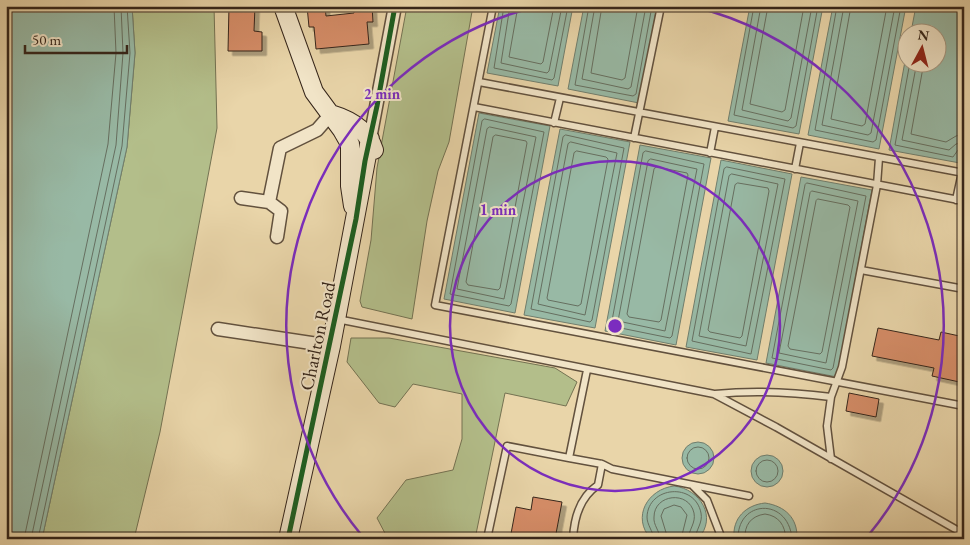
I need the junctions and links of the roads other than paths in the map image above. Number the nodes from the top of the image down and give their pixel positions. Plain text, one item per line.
1 (282, 6) edge
2 (395, 6) edge
3 (493, 6) edge
4 (662, 6) edge
5 (479, 82) junction
6 (560, 98) junction
7 (474, 107) junction
8 (641, 112) junction
9 (331, 114) junction
10 (554, 123) junction
11 (715, 127) junction
12 (634, 138) junction
13 (370, 139) junction
14 (800, 143) junction
15 (710, 153) junction
16 (880, 158) junction
17 (964, 163) edge
18 (796, 169) junction
19 (963, 173) edge
20 (877, 185) junction
21 (241, 198) dead end
22 (956, 200) junction
23 (964, 201) edge
24 (269, 202) junction
25 (356, 219) junction
26 (277, 237) dead end
27 (861, 270) junction
28 (964, 290) edge
29 (336, 319) junction
30 (218, 329) dead end
31 (331, 346) junction
32 (587, 370) junction
33 (838, 382) junction
34 (714, 394) junction
35 (831, 397) junction
36 (964, 406) edge
37 (569, 458) junction
38 (831, 459) junction
39 (602, 464) junction
40 (689, 483) junction
41 (749, 496) dead end
42 (964, 534) edge
43 (288, 539) edge
44 (487, 539) edge
45 (574, 539) edge
46 (722, 539) edge

1 - 9 street
2 - 13 street
3 - 5 lane
4 - 8 lane
5 - 6 lane
5 - 7 lane
6 - 8 lane
6 - 10 lane
7 - 10 lane
7 - 33 lane
8 - 11 lane
8 - 12 lane
9 - 13 street
9 - 24 street
9 - 25 street
10 - 12 lane
11 - 14 lane
11 - 15 lane
12 - 15 lane
13 - 25 street, Charlton Road
14 - 16 lane
14 - 18 lane
15 - 18 lane
16 - 19 lane
16 - 20 lane
17 - 19 lane
18 - 20 lane
19 - 22 lane
20 - 22 lane
20 - 27 lane
21 - 24 street
22 - 23 lane
24 - 26 street
25 - 29 street, Charlton Road
27 - 28 lane
27 - 33 lane
29 - 31 street, Charlton Road
29 - 32 lane
30 - 31 street
31 - 43 street, Charlton Road
32 - 34 lane
32 - 37 lane
33 - 35 lane
33 - 36 lane
34 - 35 lane
34 - 38 lane
35 - 38 lane
37 - 39 lane
37 - 44 lane
38 - 42 lane
39 - 40 lane
39 - 45 lane
40 - 41 lane
40 - 46 lane

